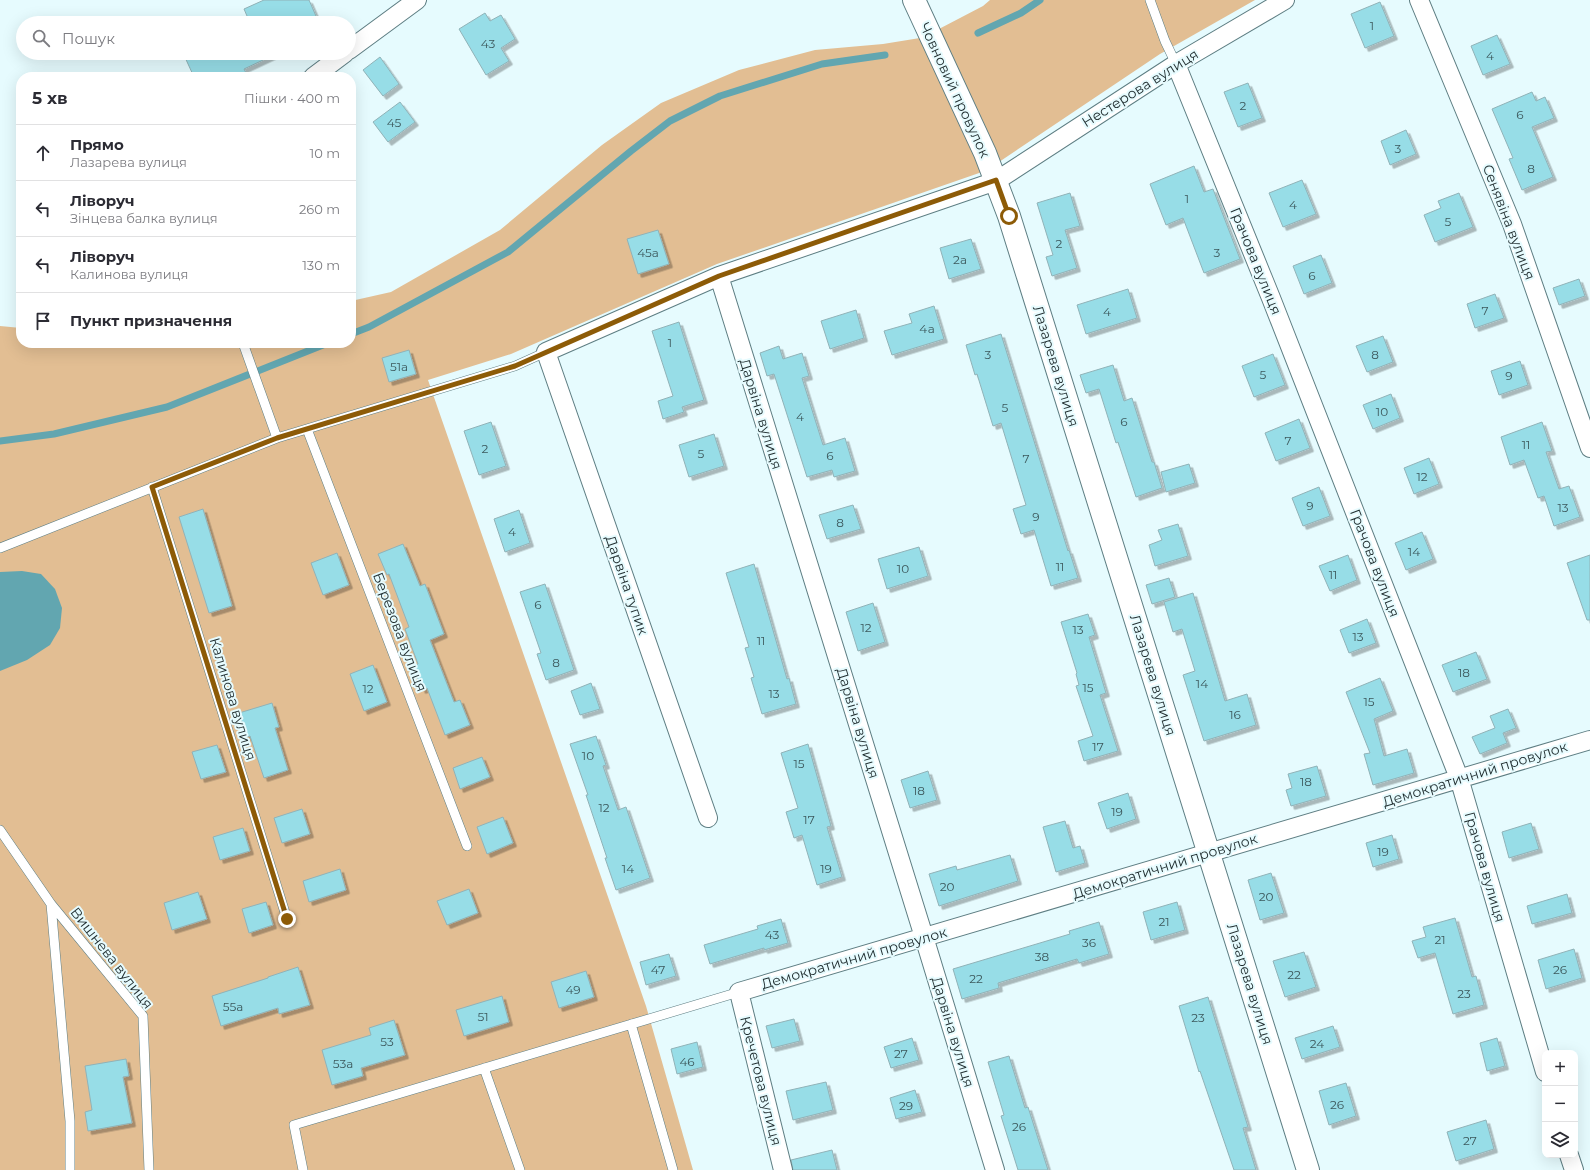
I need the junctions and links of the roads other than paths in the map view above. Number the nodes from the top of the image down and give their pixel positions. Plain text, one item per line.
1 (417, 0) edge
2 (914, 0) edge
3 (1150, 0) edge
4 (1285, 0) edge
5 (1419, 0) edge
6 (356, 45) edge
7 (336, 60) edge
8 (1176, 64) junction
9 (320, 72) edge
10 (996, 180) junction
11 (719, 276) junction
12 (245, 348) edge
13 (546, 352) junction
14 (307, 429) junction
15 (277, 438) junction
16 (1590, 448) edge
17 (152, 487) junction
18 (0, 548) edge
19 (1590, 740) edge
20 (1459, 778) junction
21 (708, 818) dead end
22 (0, 830) edge
23 (467, 846) dead end
24 (1209, 853) junction
25 (51, 904) junction
26 (287, 919) dead end
27 (924, 937) junction
28 (739, 992) junction
29 (631, 1024) junction
30 (1542, 1062) edge
31 (484, 1068) junction
32 (1570, 1158) edge
33 (70, 1170) edge
34 (149, 1170) edge
35 (303, 1170) edge
36 (520, 1170) edge
37 (673, 1170) edge
38 (783, 1170) edge
39 (995, 1170) edge
40 (1308, 1170) edge
41 (1574, 1170) edge

1 - 6 street
2 - 10 street, Човновий провулок
3 - 8 lane
4 - 8 street, Нестерова вулиця
5 - 16 street, Сенявіна вулиця
7 - 9 street
8 - 10 street, Нестерова вулиця
8 - 20 street, Грачова вулиця
10 - 11 street, Нестерова вулиця
10 - 24 street, Лазарева вулиця
11 - 13 street, Нестерова вулиця
11 - 27 street, Дарвіна вулиця
12 - 15 lane
13 - 14 lane
13 - 21 street, Дарвіна тупик
14 - 15 lane
14 - 23 lane, Березова вулиця
15 - 17 lane
17 - 18 lane
17 - 26 lane, Калинова вулиця
19 - 20 street, Демократичний провулок
20 - 24 street, Демократичний провулок
20 - 30 street, Грачова вулиця
22 - 25 lane, Вишнева вулиця
24 - 27 street, Демократичний провулок
24 - 40 street, Лазарева вулиця
25 - 33 lane
25 - 34 lane, Вишнева вулиця
27 - 28 street, Демократичний провулок
27 - 39 street, Дарвіна вулиця
28 - 29 lane
28 - 38 street, Кречетова вулиця
29 - 31 lane
29 - 37 lane
31 - 35 lane
31 - 36 lane
32 - 41 street

